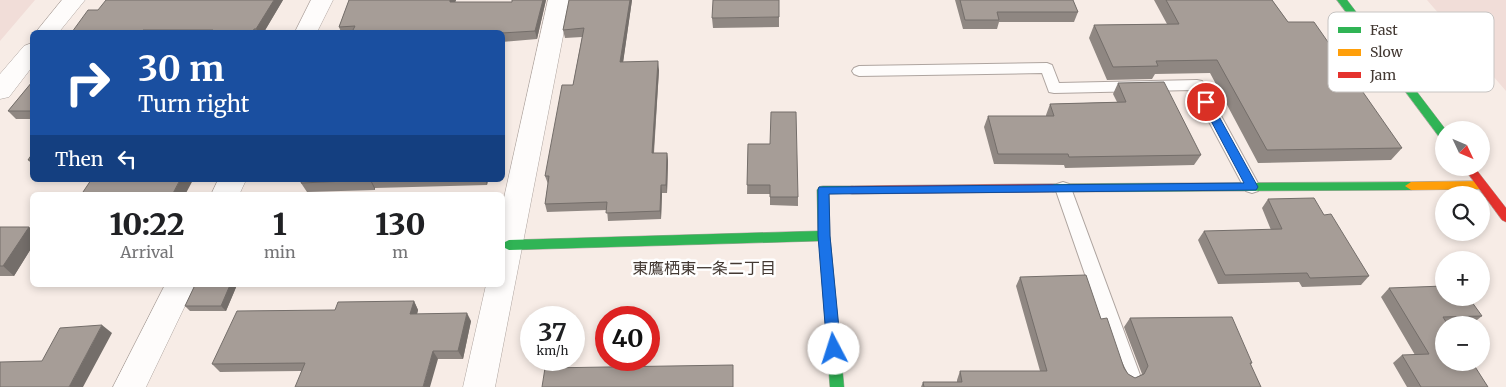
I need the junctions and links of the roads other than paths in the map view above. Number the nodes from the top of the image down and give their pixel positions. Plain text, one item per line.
1 (74, 0) edge
2 (322, 0) edge
3 (559, 0) edge
4 (1342, 0) edge
5 (1351, 12) edge
6 (49, 30) edge
7 (307, 30) edge
8 (30, 54) edge
9 (859, 71) dead end
10 (0, 91) edge
11 (1412, 92) edge
12 (1435, 123) edge
13 (1475, 176) edge
14 (1482, 185) junction
15 (1252, 187) junction
16 (1063, 188) junction
17 (1506, 217) edge
18 (824, 236) junction
19 (509, 245) junction
20 (505, 263) edge
21 (179, 287) edge
22 (501, 287) edge
23 (1130, 375) edge
24 (129, 387) edge
25 (479, 387) edge
26 (837, 387) edge

1 - 6 street
2 - 7 street
3 - 19 street
4 - 5 main road
8 - 10 street
9 - 15 lane
11 - 12 main road
13 - 14 main road
14 - 15 main road
14 - 17 main road
15 - 16 main road
16 - 18 main road
16 - 23 lane
18 - 19 main road
18 - 26 main road
19 - 20 street
21 - 24 street
22 - 25 street

